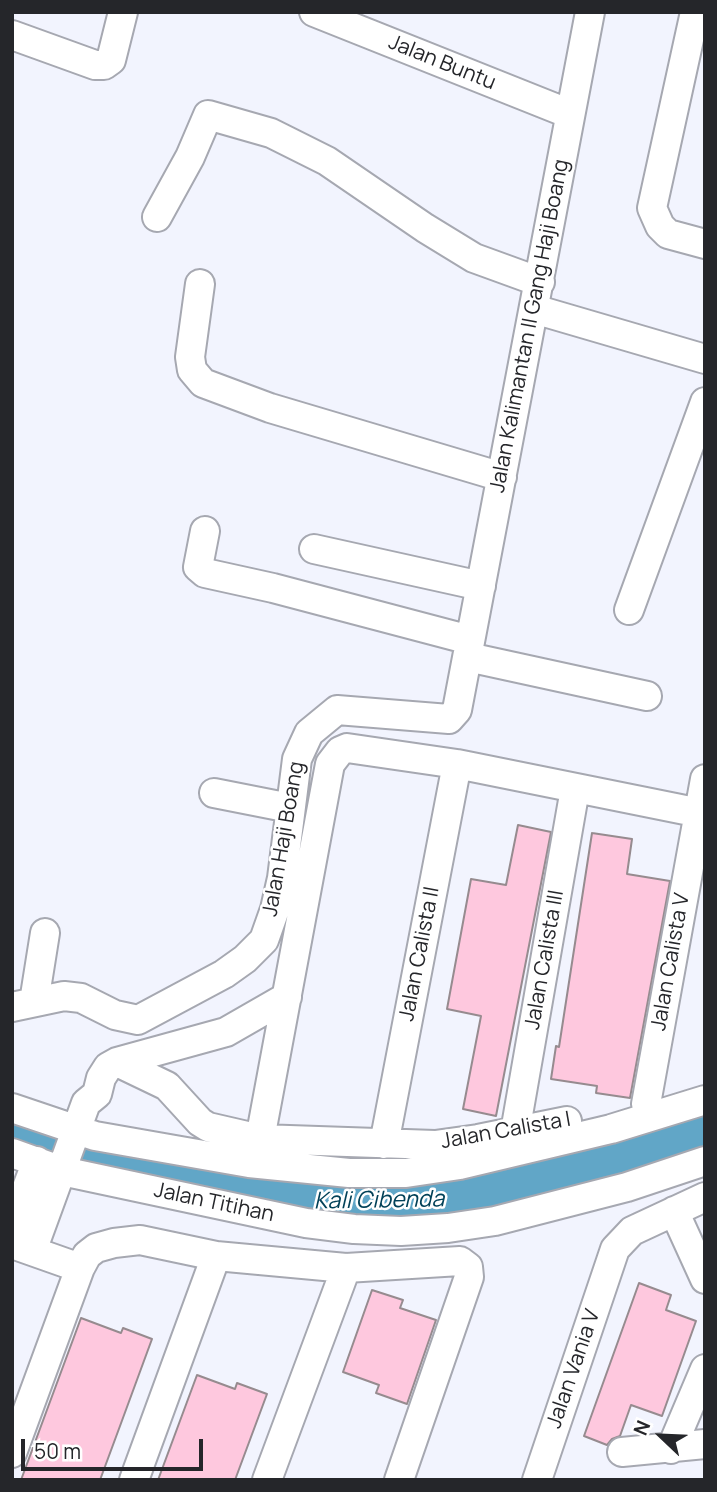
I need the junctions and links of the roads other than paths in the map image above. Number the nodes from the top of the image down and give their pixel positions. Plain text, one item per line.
1 (123, 12) edge
2 (314, 12) edge
3 (590, 12) edge
4 (695, 12) edge
5 (12, 35) edge
6 (570, 114) junction
7 (157, 217) dead end
8 (705, 244) edge
9 (200, 284) dead end
10 (537, 296) junction
11 (705, 359) edge
12 (705, 401) edge
13 (502, 477) junction
14 (205, 531) dead end
15 (314, 549) dead end
16 (481, 586) junction
17 (629, 610) dead end
18 (469, 649) junction
19 (647, 696) dead end
20 (457, 764) junction
21 (705, 779) edge
22 (575, 789) junction
23 (214, 793) dead end
24 (290, 808) junction
25 (701, 814) edge
26 (45, 933) dead end
27 (287, 998) junction
28 (23, 1004) edge
29 (117, 1062) junction
30 (705, 1083) edge
31 (705, 1100) edge
32 (646, 1104) junction
33 (12, 1108) edge
34 (515, 1132) junction
35 (85, 1136) junction
36 (260, 1139) junction
37 (384, 1144) junction
38 (705, 1161) edge
39 (57, 1165) edge
40 (705, 1197) edge
41 (674, 1211) junction
42 (12, 1227) edge
43 (22, 1247) edge
44 (216, 1256) junction
45 (80, 1268) junction
46 (346, 1268) junction
47 (705, 1279) edge
48 (705, 1369) edge
49 (705, 1444) edge
50 (671, 1449) junction
51 (622, 1452) dead end
52 (12, 1453) edge
53 (134, 1480) edge
54 (267, 1480) edge
55 (399, 1480) edge
56 (537, 1480) edge

1 - 5 street
2 - 6 street, Jalan Buntu
3 - 6 street, Jalan Kalimantan II Gang Haji Boang
4 - 8 street
6 - 10 street, Jalan Kalimantan II Gang Haji Boang
7 - 10 street
9 - 13 street
10 - 11 street
10 - 13 street, Jalan Kalimantan II Gang Haji Boang
12 - 17 street
13 - 16 street, Jalan Kalimantan II Gang Haji Boang
14 - 18 street
15 - 16 street
16 - 18 street, Jalan Kalimantan II Gang Haji Boang
18 - 19 street
18 - 24 street, Jalan Haji Boang
20 - 22 street
20 - 27 street
20 - 37 street, Jalan Calista II
21 - 25 street, Jalan Calista V
22 - 25 street
22 - 34 street, Jalan Calista III
23 - 24 street
24 - 28 street, Jalan Haji Boang
25 - 32 street, Jalan Calista V
26 - 28 street
27 - 29 street
27 - 36 street
29 - 35 street
29 - 36 street, Jalan Calista I
30 - 32 street, Jalan Calista I
31 - 35 street, Jalan Titihan
32 - 34 street, Jalan Calista I
33 - 35 street, Jalan Titihan
34 - 37 street, Jalan Calista I
35 - 39 street
36 - 37 street, Jalan Calista I
38 - 39 street, Jalan Titihan
39 - 42 street
39 - 43 street
40 - 41 street, Jalan Vania V
41 - 47 street
41 - 56 street, Jalan Vania V
43 - 45 street
44 - 45 street
44 - 46 street
44 - 53 street
45 - 52 street
46 - 54 street
46 - 55 street
48 - 50 street
49 - 50 street
50 - 51 street

